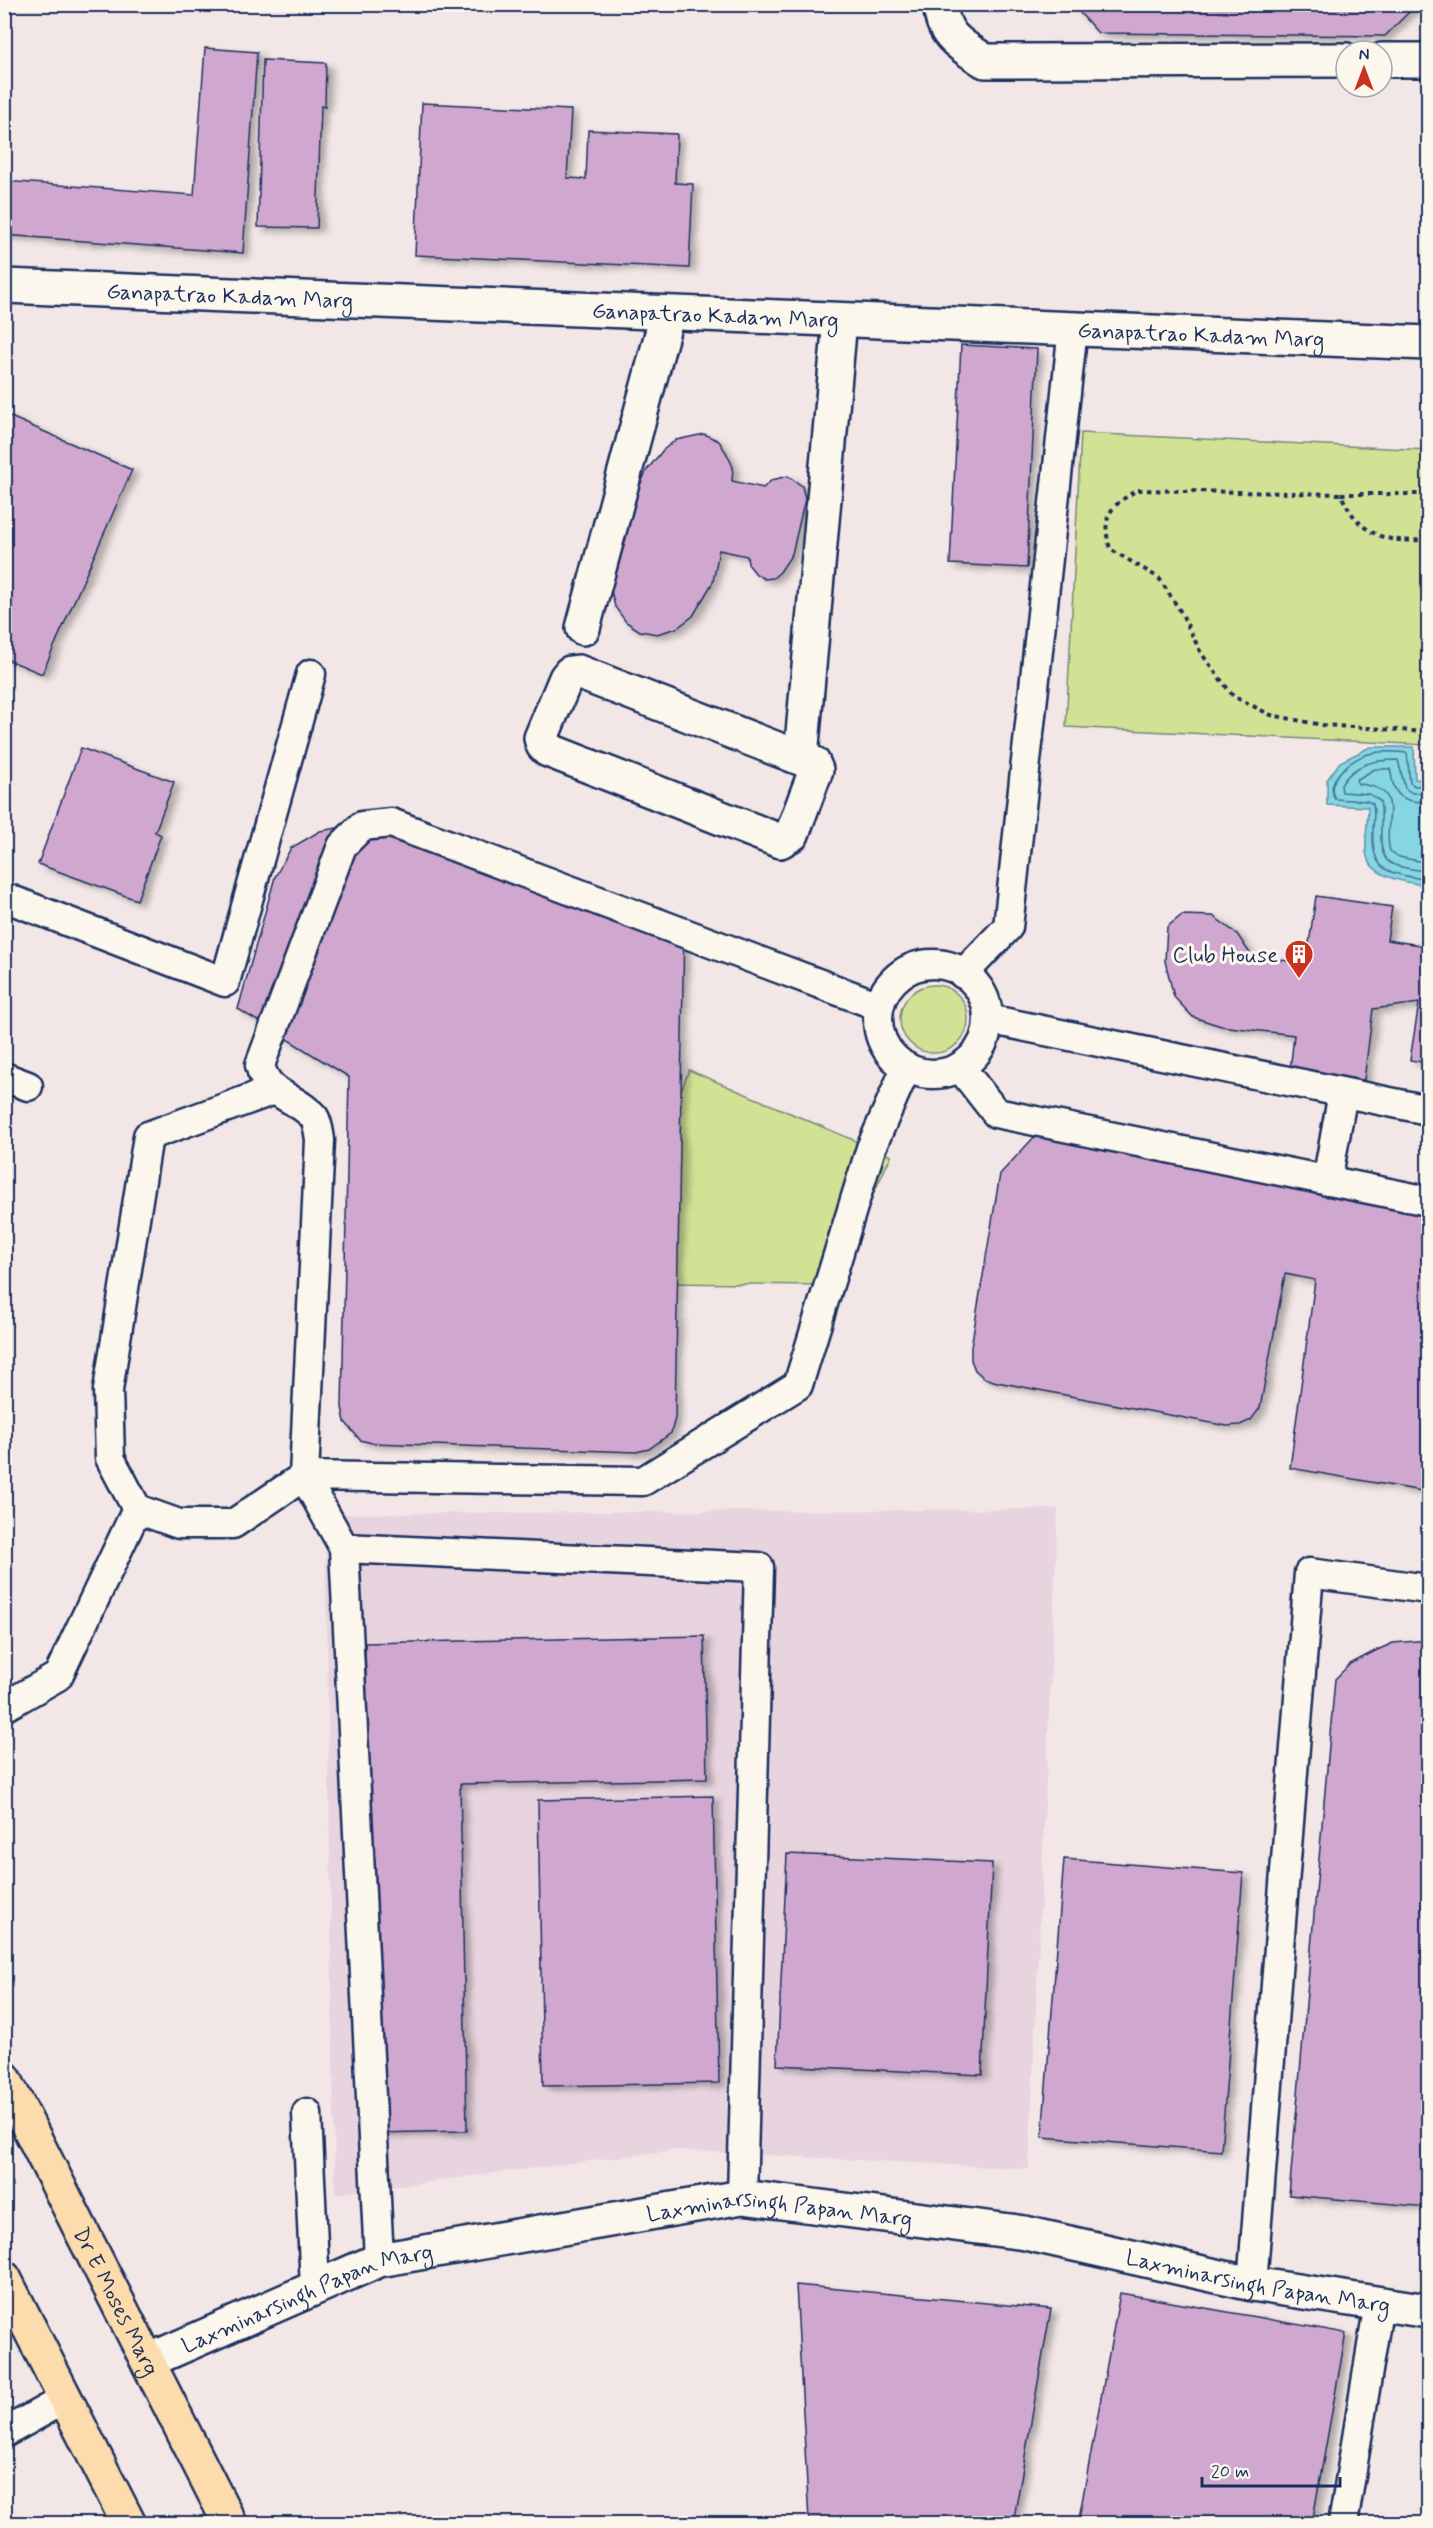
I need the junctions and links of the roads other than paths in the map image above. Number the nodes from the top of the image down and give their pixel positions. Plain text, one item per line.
1 (941, 4) edge
2 (1334, 60) edge
3 (1394, 60) edge
4 (1428, 60) edge
5 (4, 286) edge
6 (667, 315) junction
7 (840, 320) junction
8 (1073, 327) junction
9 (1428, 343) edge
10 (583, 628) dead end
11 (311, 674) dead end
12 (801, 756) junction
13 (4, 897) edge
14 (963, 974) junction
15 (879, 1006) junction
16 (988, 1019) junction
17 (960, 1067) junction
18 (906, 1068) junction
19 (274, 1090) junction
20 (1343, 1093) junction
21 (1428, 1110) edge
22 (1327, 1181) junction
23 (1428, 1201) edge
24 (304, 1476) junction
25 (137, 1509) junction
26 (344, 1548) junction
27 (1428, 1589) edge
28 (4, 1707) edge
29 (4, 2078) edge
30 (307, 2113) dead end
31 (742, 2197) junction
32 (379, 2260) junction
33 (4, 2278) edge
34 (1252, 2284) junction
35 (315, 2288) junction
36 (1379, 2303) junction
37 (1428, 2311) edge
38 (147, 2361) junction
39 (65, 2399) junction
40 (4, 2433) edge
41 (129, 2523) edge
42 (230, 2523) edge
43 (1343, 2523) edge

1 - 2 street
3 - 4 street
5 - 6 street, Ganapatrao Kadam Marg
6 - 7 street, Ganapatrao Kadam Marg
6 - 10 street
7 - 8 street, Ganapatrao Kadam Marg
7 - 12 street
8 - 9 street, Ganapatrao Kadam Marg
8 - 14 lane
11 - 13 lane
12 - 12 street
14 - 15 lane
14 - 16 lane
15 - 18 lane
15 - 19 lane
16 - 17 lane
16 - 20 lane
17 - 18 lane
17 - 22 lane
18 - 24 lane
19 - 24 lane
19 - 25 lane
20 - 21 lane
20 - 22 lane
22 - 23 lane
24 - 25 lane
24 - 26 lane
25 - 28 lane
26 - 31 lane
26 - 32 lane
27 - 34 lane
29 - 38 main road, Dr E Moses Marg
30 - 35 lane
31 - 32 street, Laxminarsingh Papan Marg
31 - 34 street, Laxminarsingh Papan Marg
32 - 35 street, Laxminarsingh Papan Marg
33 - 39 main road
34 - 36 street, Laxminarsingh Papan Marg
35 - 38 street, Laxminarsingh Papan Marg
36 - 37 street, Laxminarsingh Papan Marg
36 - 43 lane
38 - 42 main road, Dr E Moses Marg
39 - 40 lane
39 - 41 main road

